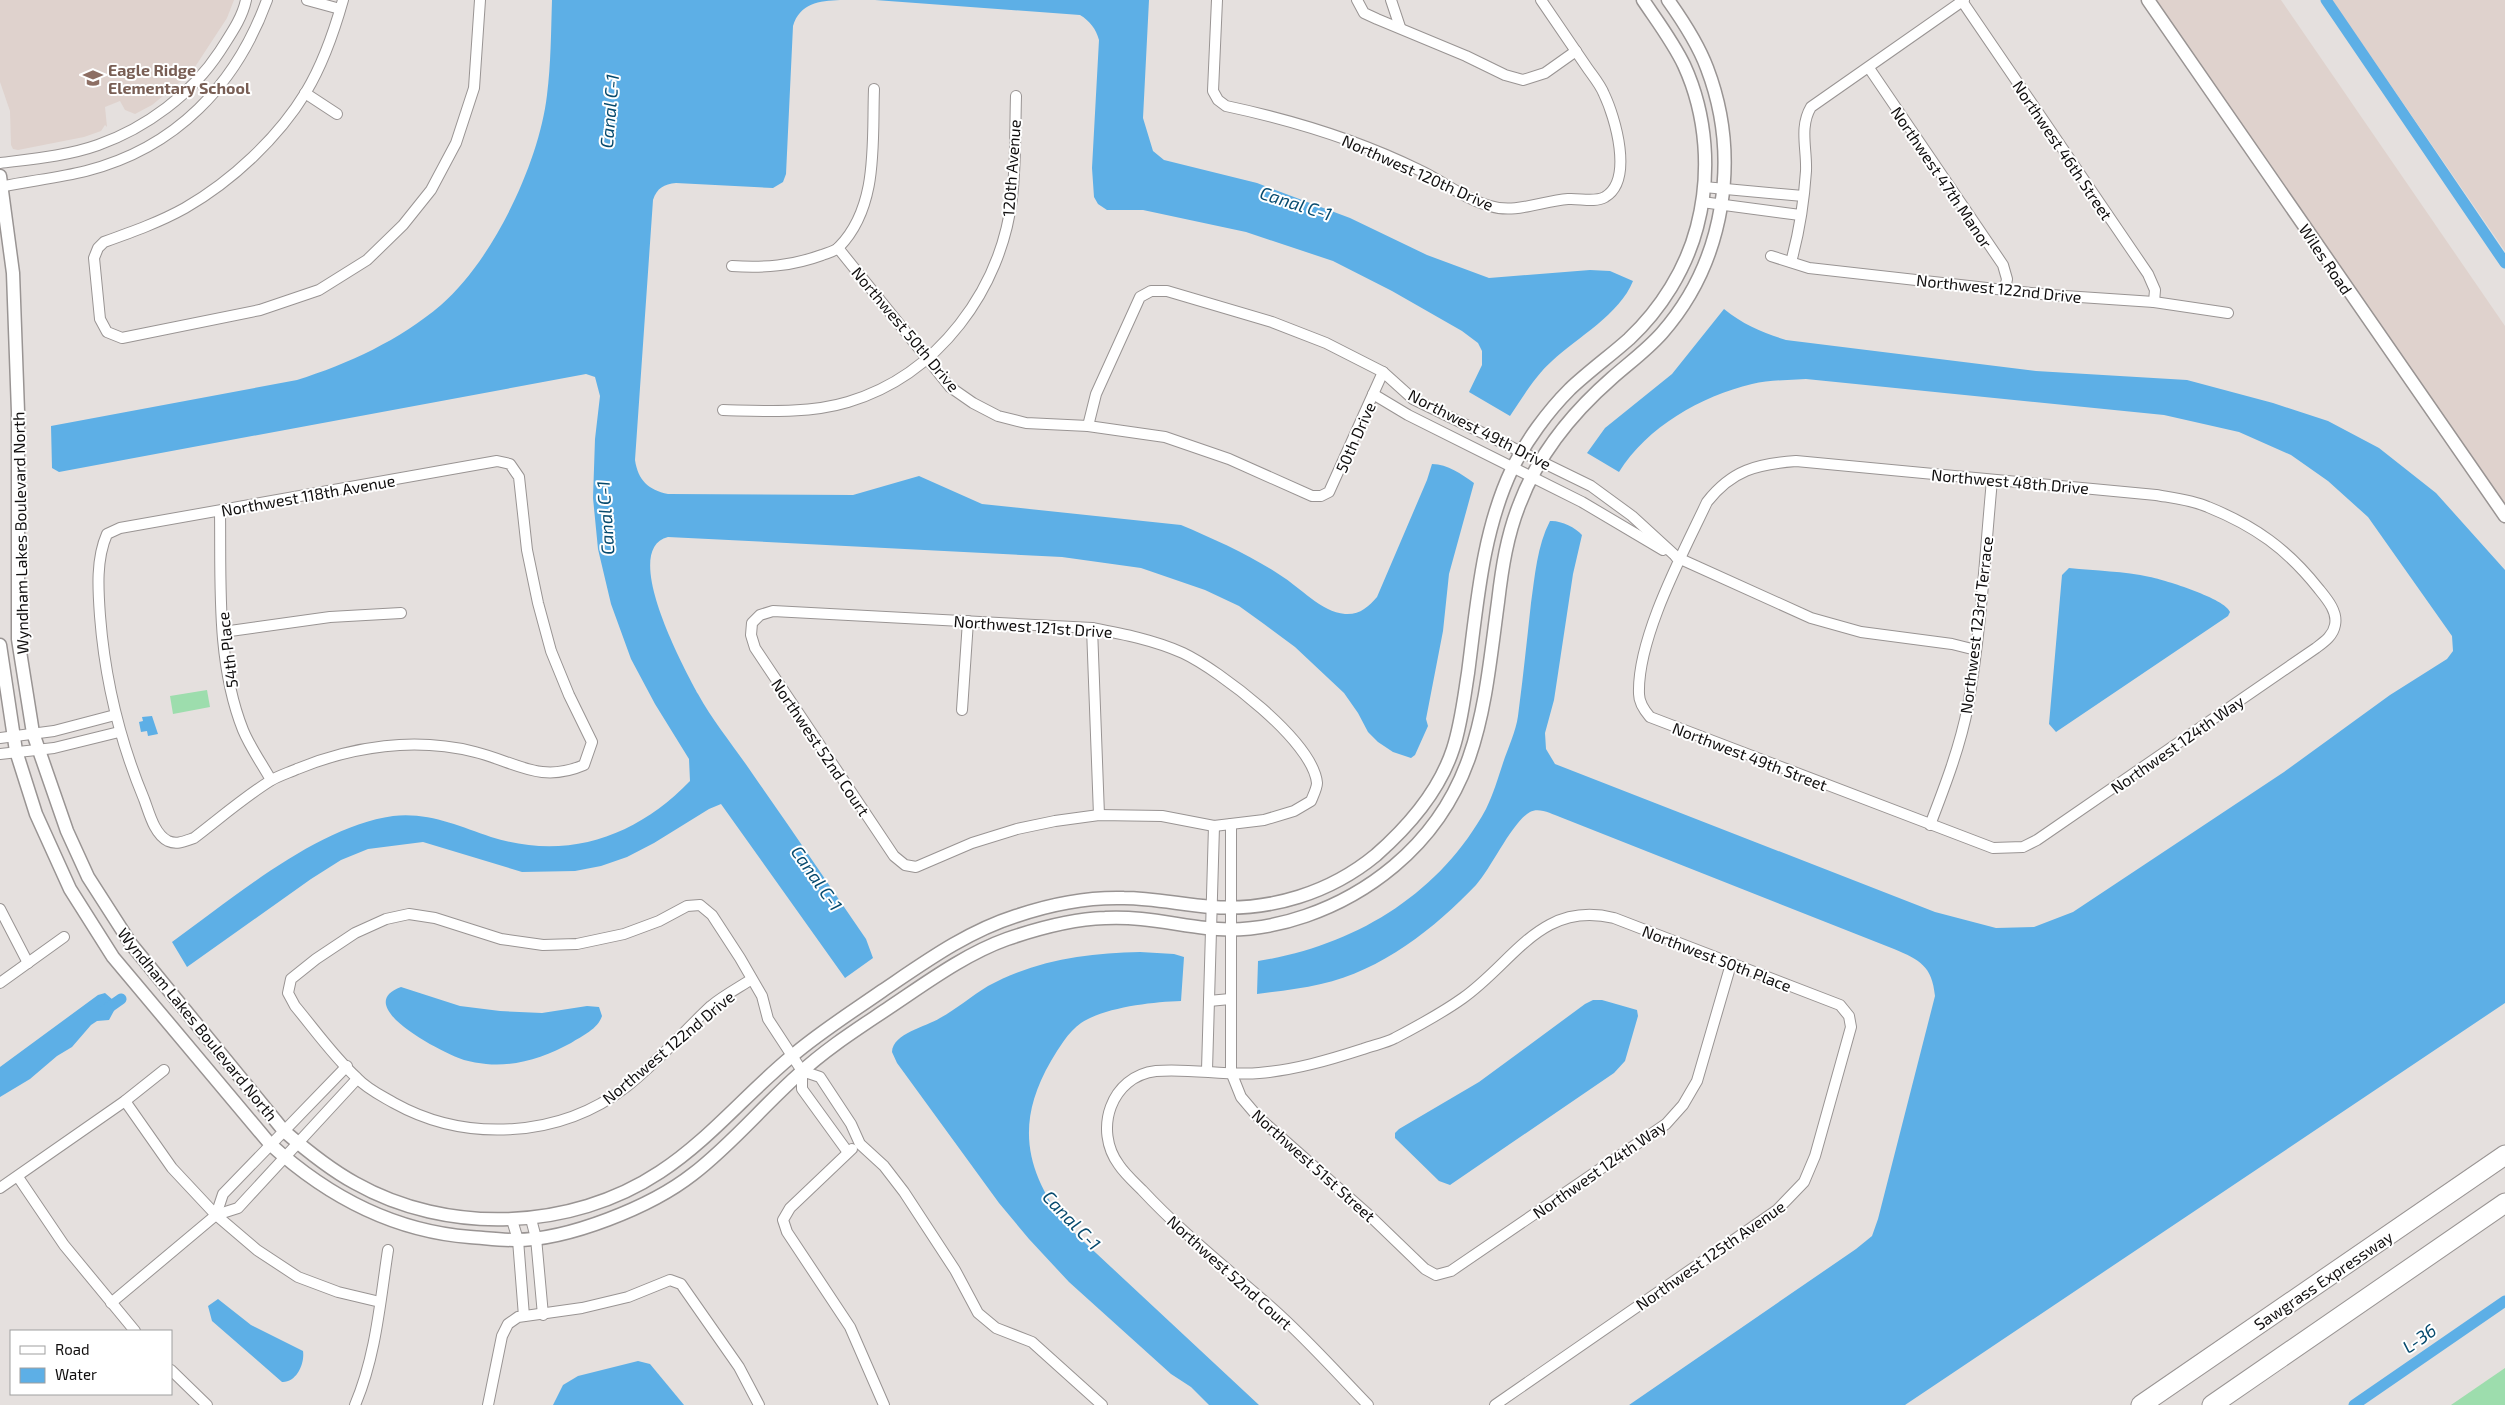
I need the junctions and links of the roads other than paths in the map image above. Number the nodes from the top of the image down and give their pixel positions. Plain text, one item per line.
1 (246, 0) edge
2 (267, 0) edge
3 (307, 0) edge
4 (480, 0) edge
5 (1217, 0) edge
6 (1356, 0) edge
7 (1391, 0) edge
8 (1541, 0) edge
9 (1643, 0) edge
10 (1668, 0) edge
11 (1963, 0) edge
12 (2148, 0) edge
13 (321, 2) edge
14 (342, 5) edge
15 (1400, 28) junction
16 (1576, 51) junction
17 (1869, 68) junction
18 (874, 90) dead end
19 (305, 93) junction
20 (1016, 96) dead end
21 (337, 114) dead end
22 (0, 163) edge
23 (1, 183) edge
24 (1704, 187) junction
25 (1725, 188) junction
26 (1803, 196) junction
27 (1702, 202) junction
28 (1722, 205) junction
29 (1800, 214) junction
30 (838, 248) junction
31 (1771, 256) dead end
32 (1791, 262) junction
33 (732, 266) dead end
34 (2005, 289) junction
35 (2154, 302) junction
36 (2228, 313) dead end
37 (928, 360) junction
38 (1383, 372) junction
39 (1373, 394) junction
40 (723, 410) dead end
41 (1088, 426) junction
42 (1523, 451) junction
43 (1540, 459) junction
44 (1512, 469) junction
45 (1530, 478) junction
46 (1992, 480) junction
47 (1321, 496) joint
48 (220, 511) junction
49 (2505, 516) edge
50 (1680, 560) junction
51 (401, 613) dead end
52 (968, 621) junction
53 (752, 622) joint
54 (2336, 625) joint
55 (1092, 628) junction
56 (223, 632) junction
57 (0, 645) edge
58 (1976, 650) junction
59 (962, 710) dead end
60 (115, 716) junction
61 (119, 732) junction
62 (33, 733) junction
63 (14, 736) junction
64 (0, 738) edge
65 (39, 750) junction
66 (16, 751) junction
67 (0, 754) edge
68 (271, 780) junction
69 (1099, 815) junction
70 (1231, 824) junction
71 (1930, 825) junction
72 (1214, 826) junction
73 (2009, 849) joint
74 (1210, 907) junction
75 (1230, 908) junction
76 (0, 909) edge
77 (1209, 929) junction
78 (1231, 929) junction
79 (64, 937) dead end
80 (28, 963) junction
81 (1731, 964) junction
82 (752, 979) junction
83 (0, 983) edge
84 (1230, 999) junction
85 (1209, 1001) junction
86 (1849, 1016) joint
87 (792, 1056) junction
88 (347, 1066) junction
89 (164, 1070) dead end
90 (1207, 1070) junction
91 (802, 1071) junction
92 (1231, 1072) junction
93 (357, 1079) junction
94 (125, 1101) junction
95 (1106, 1130) joint
96 (284, 1131) junction
97 (297, 1142) junction
98 (270, 1144) junction
99 (860, 1144) junction
100 (847, 1151) junction
101 (2505, 1155) edge
102 (284, 1157) junction
103 (18, 1177) junction
104 (0, 1188) edge
105 (2505, 1203) edge
106 (216, 1215) junction
107 (531, 1219) junction
108 (512, 1220) junction
109 (536, 1238) junction
110 (518, 1240) junction
111 (388, 1250) dead end
112 (1436, 1275) joint
113 (380, 1302) junction
114 (111, 1303) junction
115 (544, 1315) junction
116 (524, 1316) junction
117 (134, 1330) edge
118 (172, 1371) edge
119 (1099, 1404) edge
120 (207, 1405) edge
121 (355, 1405) edge
122 (488, 1405) edge
123 (759, 1405) edge
124 (884, 1405) edge
125 (1368, 1405) edge
126 (1495, 1405) edge
127 (2141, 1405) edge
128 (2212, 1405) edge

1 - 22 street
2 - 23 street
3 - 13 street
4 - 19 street
5 - 16 street, Northwest 120th Drive
6 - 15 street
7 - 15 street
8 - 16 street
9 - 24 street, Wyndham Lakes Boulevard North
10 - 25 street, Wyndham Lakes Boulevard North
11 - 17 street
11 - 35 street, Northwest 46th Street
12 - 49 street, Wiles Road
13 - 14 street
14 - 19 street
15 - 16 street
17 - 26 street
17 - 34 street, Northwest 47th Manor
18 - 30 street
19 - 21 street
20 - 37 street, 120th Avenue
23 - 62 street, Wyndham Lakes Boulevard North
24 - 25 street
24 - 27 street, Wyndham Lakes Boulevard North
25 - 26 street
25 - 28 street, Wyndham Lakes Boulevard North
26 - 29 street
27 - 28 street
27 - 42 street, Wyndham Lakes Boulevard North
28 - 29 street
28 - 43 street, Wyndham Lakes Boulevard North
29 - 32 street
30 - 33 street
30 - 37 street, Northwest 50th Drive
31 - 32 street, Northwest 122nd Drive
32 - 34 street, Northwest 122nd Drive
34 - 35 street, Northwest 122nd Drive
35 - 36 street, Northwest 122nd Drive
37 - 40 street, 120th Avenue
37 - 41 street, Northwest 50th Drive
38 - 39 street, 50th Drive
38 - 41 street, Northwest 49th Drive
38 - 42 street, Northwest 49th Drive
39 - 44 street, Northwest 49th Drive
39 - 47 street, 50th Drive
41 - 47 street, Northwest 50th Drive
42 - 43 street, Northwest 49th Drive
42 - 44 street, Wyndham Lakes Boulevard North
43 - 45 street, Wyndham Lakes Boulevard North
43 - 50 street, Northwest 49th Drive
44 - 45 street, Northwest 49th Drive
44 - 75 street, Wyndham Lakes Boulevard North
45 - 50 street, Northwest 49th Drive
45 - 78 street, Wyndham Lakes Boulevard North
46 - 50 street, Northwest 48th Drive
46 - 54 street, Northwest 48th Drive
46 - 58 street, Northwest 123rd Terrace
48 - 56 street, 54th Place
48 - 60 street, Northwest 118th Avenue
48 - 68 street, Northwest 118th Avenue
50 - 58 street, Northwest 49th Drive
50 - 71 street, Northwest 49th Street
51 - 56 street
52 - 53 street, Northwest 121st Drive
52 - 55 street, Northwest 121st Drive
52 - 59 street
53 - 69 street, Northwest 52nd Court
54 - 73 street, Northwest 124th Way
55 - 69 street
55 - 70 street, Northwest 121st Drive
56 - 68 street, 54th Place
57 - 63 street, Wyndham Lakes Boulevard North
58 - 71 street, Northwest 123rd Terrace
60 - 61 street
60 - 62 street
61 - 65 street
61 - 68 street
62 - 63 street
62 - 65 street, Wyndham Lakes Boulevard North
63 - 64 street
63 - 66 street, Wyndham Lakes Boulevard North
65 - 66 street
65 - 96 street, Wyndham Lakes Boulevard North
66 - 67 street
66 - 98 street, Wyndham Lakes Boulevard North
69 - 72 street
70 - 72 street
70 - 75 street, Northwest 51st Street
71 - 73 street, Northwest 49th Street
72 - 74 street
74 - 75 street, Wyndham Lakes Boulevard North
74 - 77 street
74 - 87 street, Wyndham Lakes Boulevard North
75 - 78 street, Northwest 51st Street
76 - 80 street
77 - 78 street, Wyndham Lakes Boulevard North
77 - 85 street
77 - 91 street, Wyndham Lakes Boulevard North
78 - 84 street, Northwest 51st Street
79 - 80 street
80 - 83 street
81 - 86 street, Northwest 50th Place
81 - 92 street, Northwest 50th Place
81 - 112 street, Northwest 124th Way
82 - 87 street
82 - 88 street, Northwest 122nd Drive
82 - 93 street, Northwest 122nd Drive
84 - 85 street
84 - 92 street, Northwest 51st Street
85 - 90 street
86 - 126 street, Northwest 125th Avenue
87 - 91 street
87 - 107 street, Wyndham Lakes Boulevard North
88 - 93 street, Northwest 122nd Drive
88 - 96 street
89 - 94 street
90 - 92 street, Northwest 50th Place
90 - 95 street, Northwest 50th Place
91 - 99 street
91 - 100 street
91 - 109 street, Wyndham Lakes Boulevard North
92 - 112 street, Northwest 51st Street
93 - 97 street
94 - 103 street
94 - 106 street
95 - 125 street, Northwest 52nd Court
96 - 97 street, Wyndham Lakes Boulevard North
96 - 98 street
97 - 102 street
97 - 108 street, Wyndham Lakes Boulevard North
98 - 102 street, Wyndham Lakes Boulevard North
98 - 106 street
99 - 100 street
99 - 119 street
100 - 124 street
101 - 127 highway, Sawgrass Expressway
102 - 106 street
102 - 110 street, Wyndham Lakes Boulevard North
103 - 104 street
103 - 114 street
105 - 128 highway
106 - 113 street
106 - 114 street
107 - 108 street, Wyndham Lakes Boulevard North
107 - 109 street
108 - 110 street
109 - 110 street, Wyndham Lakes Boulevard North
109 - 115 street
110 - 116 street
111 - 113 street
113 - 121 street
114 - 117 street
115 - 116 street
115 - 123 street
116 - 122 street
118 - 120 street

